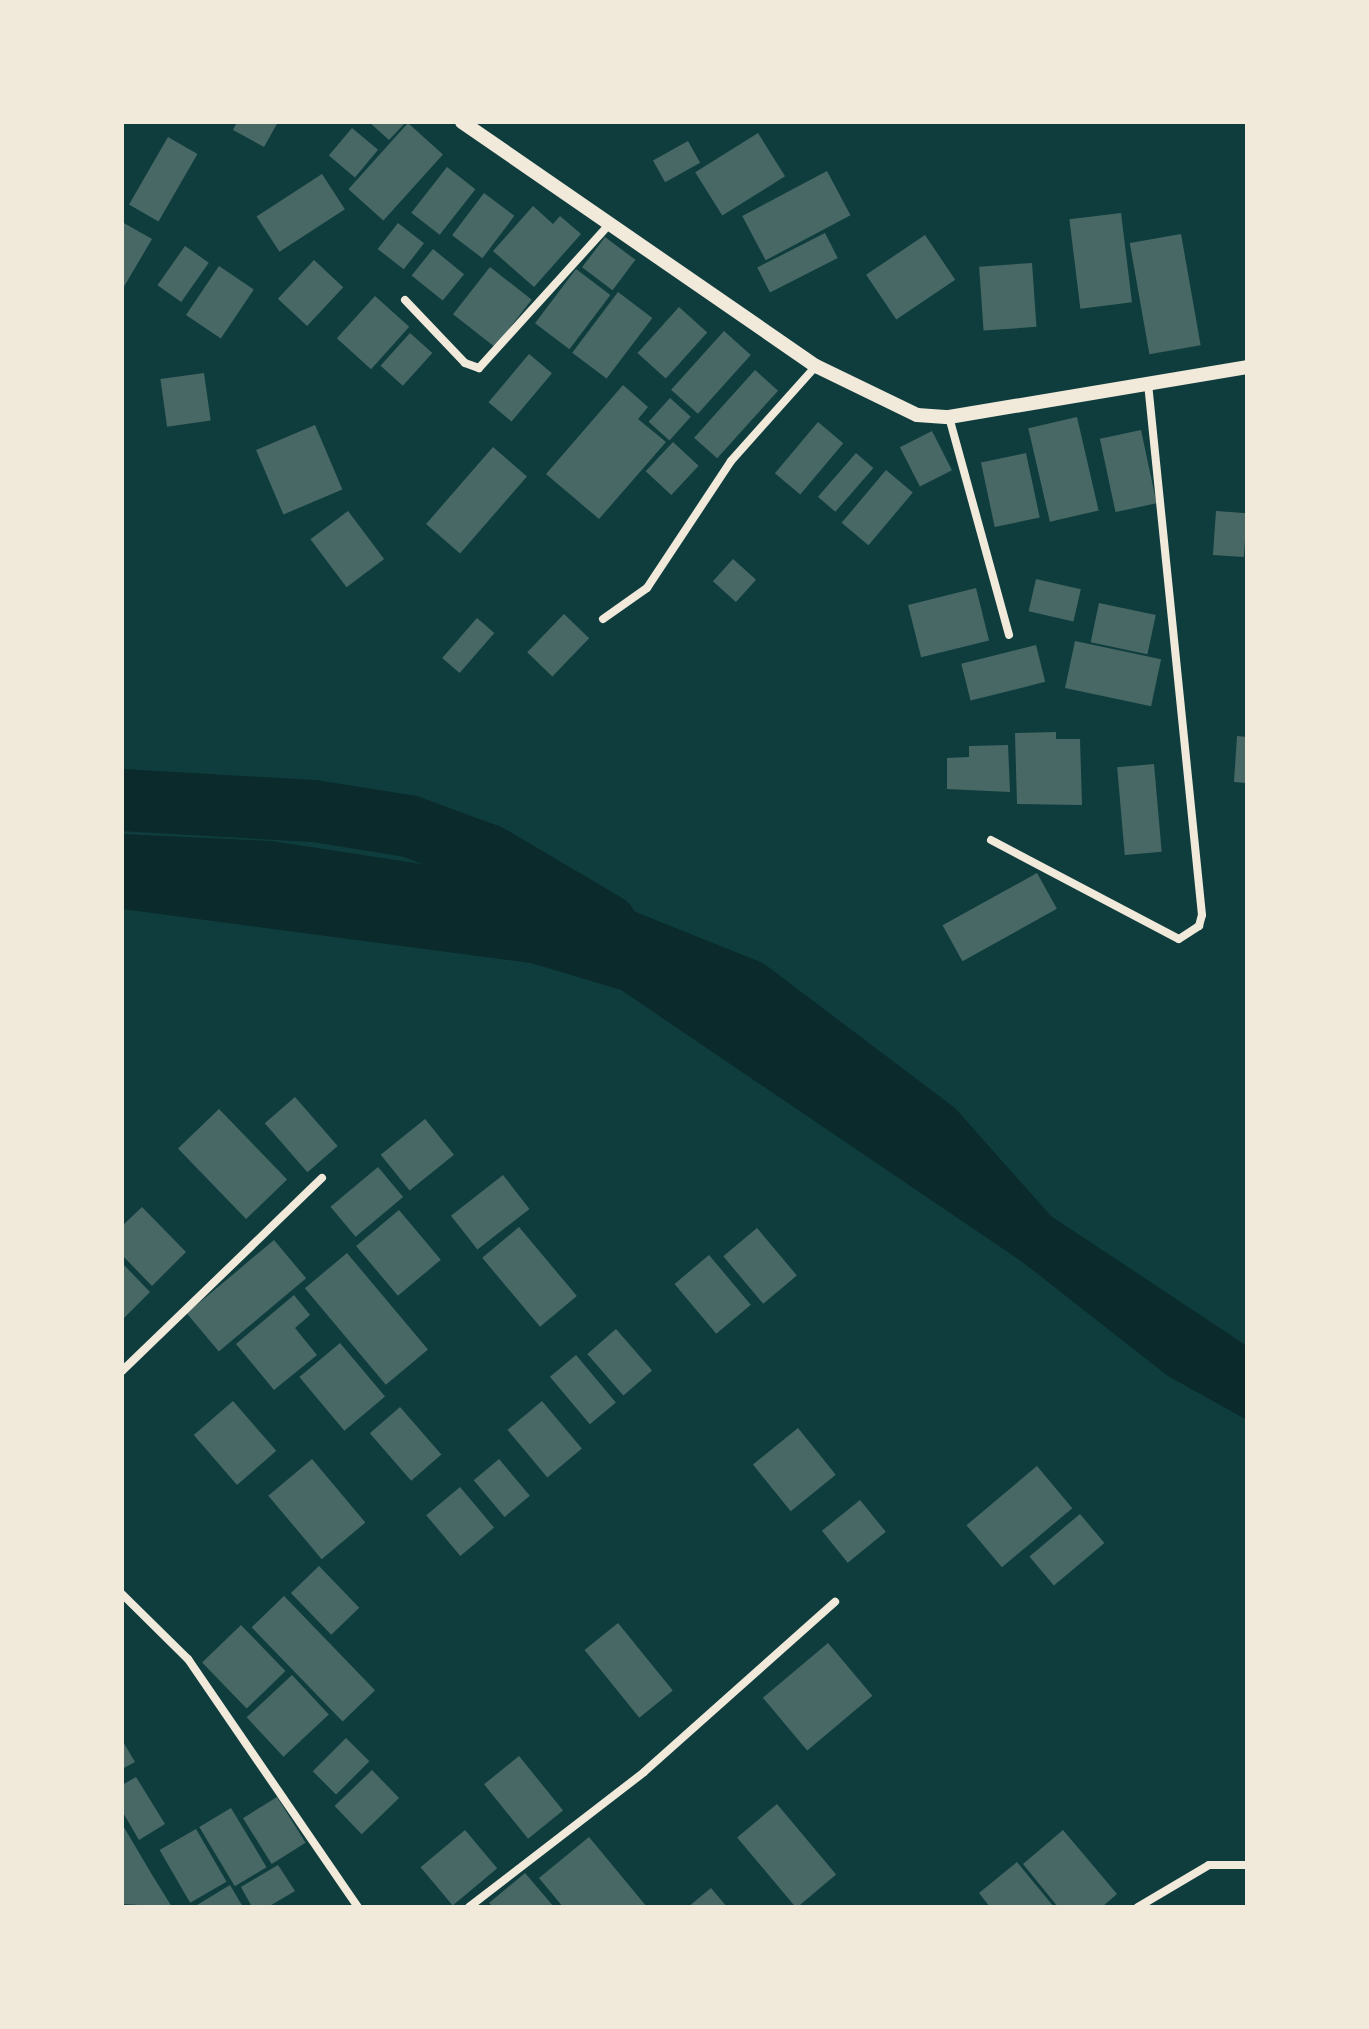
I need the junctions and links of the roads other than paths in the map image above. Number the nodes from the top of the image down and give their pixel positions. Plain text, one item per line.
1 (462, 122) edge
2 (607, 227) junction
3 (405, 300) dead end
4 (816, 366) junction
5 (1247, 367) edge
6 (1148, 383) junction
7 (949, 417) junction
8 (603, 619) dead end
9 (1009, 635) dead end
10 (991, 840) dead end
11 (322, 1178) dead end
12 (122, 1371) edge
13 (122, 1594) edge
14 (835, 1602) dead end
15 (1247, 1865) edge
16 (358, 1907) edge
17 (469, 1907) edge
18 (1138, 1907) edge

1 - 2 street
2 - 3 street
2 - 4 street
4 - 7 street
4 - 8 street
5 - 6 street
6 - 7 street
6 - 10 street
7 - 9 street
11 - 12 street
13 - 16 street
14 - 17 street
15 - 18 street

